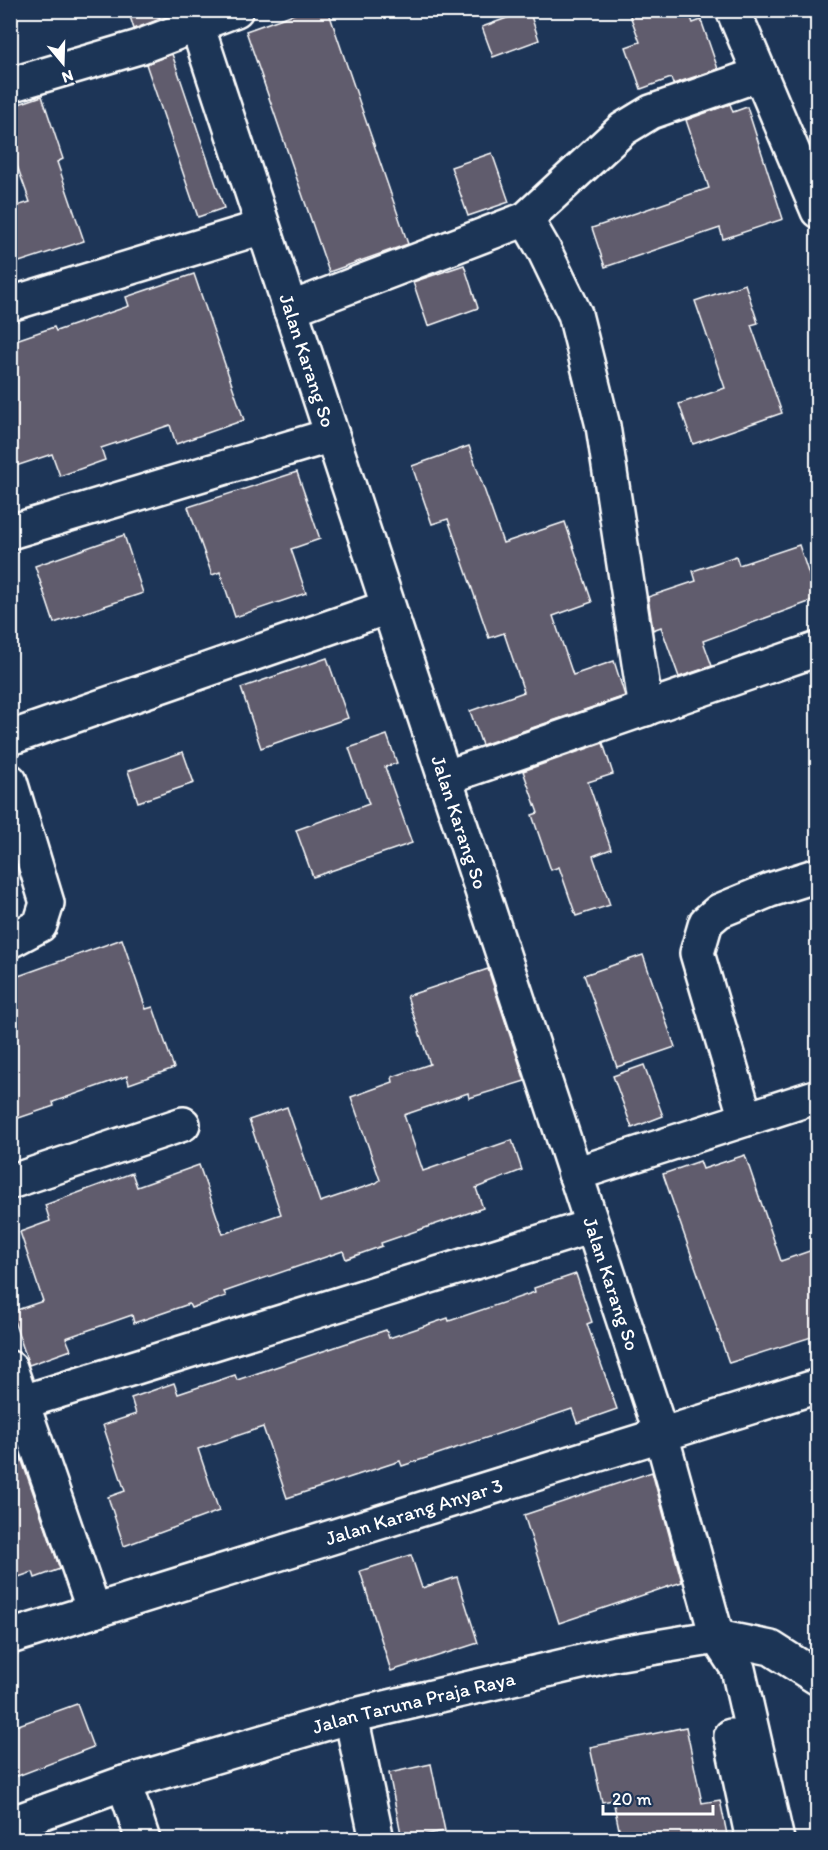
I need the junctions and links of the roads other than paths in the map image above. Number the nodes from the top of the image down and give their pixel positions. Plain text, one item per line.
1 (236, 10) edge
2 (733, 10) edge
3 (194, 18) edge
4 (760, 74) junction
5 (10, 86) edge
6 (818, 211) edge
7 (526, 219) junction
8 (263, 227) junction
9 (10, 304) edge
10 (290, 309) junction
11 (332, 435) junction
12 (10, 532) edge
13 (388, 608) junction
14 (818, 649) edge
15 (646, 709) junction
16 (10, 738) edge
17 (444, 778) junction
18 (10, 781) edge
19 (818, 874) edge
20 (10, 941) edge
21 (818, 1096) edge
22 (746, 1119) junction
23 (183, 1124) dead end
24 (575, 1174) junction
25 (10, 1182) edge
26 (592, 1226) junction
27 (10, 1368) edge
28 (818, 1386) edge
29 (16, 1404) edge
30 (661, 1434) junction
31 (94, 1611) junction
32 (10, 1637) edge
33 (717, 1637) junction
34 (818, 1678) edge
35 (351, 1716) junction
36 (124, 1783) junction
37 (10, 1824) edge
38 (142, 1839) edge
39 (377, 1839) edge
40 (753, 1839) edge
41 (777, 1839) edge

1 - 3 street
2 - 4 street
3 - 5 street
3 - 8 street, Jalan Karang So
4 - 6 street
4 - 7 street
7 - 10 street
7 - 15 street
8 - 9 street
8 - 10 street, Jalan Karang So
10 - 11 street, Jalan Karang So
11 - 12 street
11 - 13 street, Jalan Karang So
13 - 16 street
13 - 17 street, Jalan Karang So
14 - 15 street
15 - 17 street
17 - 24 street, Jalan Karang So
18 - 20 street
19 - 22 street
21 - 22 street
22 - 24 street
23 - 25 street
24 - 26 street, Jalan Karang So
26 - 29 street
26 - 30 street, Jalan Karang So
27 - 29 street
28 - 30 street, Jalan Karang Anyar 3
29 - 31 street
30 - 31 street, Jalan Karang Anyar 3
30 - 33 street, Jalan Karang So
31 - 32 street, Jalan Karang Anyar 3
33 - 34 street, Jalan Taruna Praja Raya
33 - 35 street, Jalan Taruna Praja Raya
33 - 40 street
33 - 41 street
35 - 36 street, Jalan Taruna Praja Raya
35 - 39 street
36 - 37 street, Jalan Taruna Praja Raya
36 - 38 street

